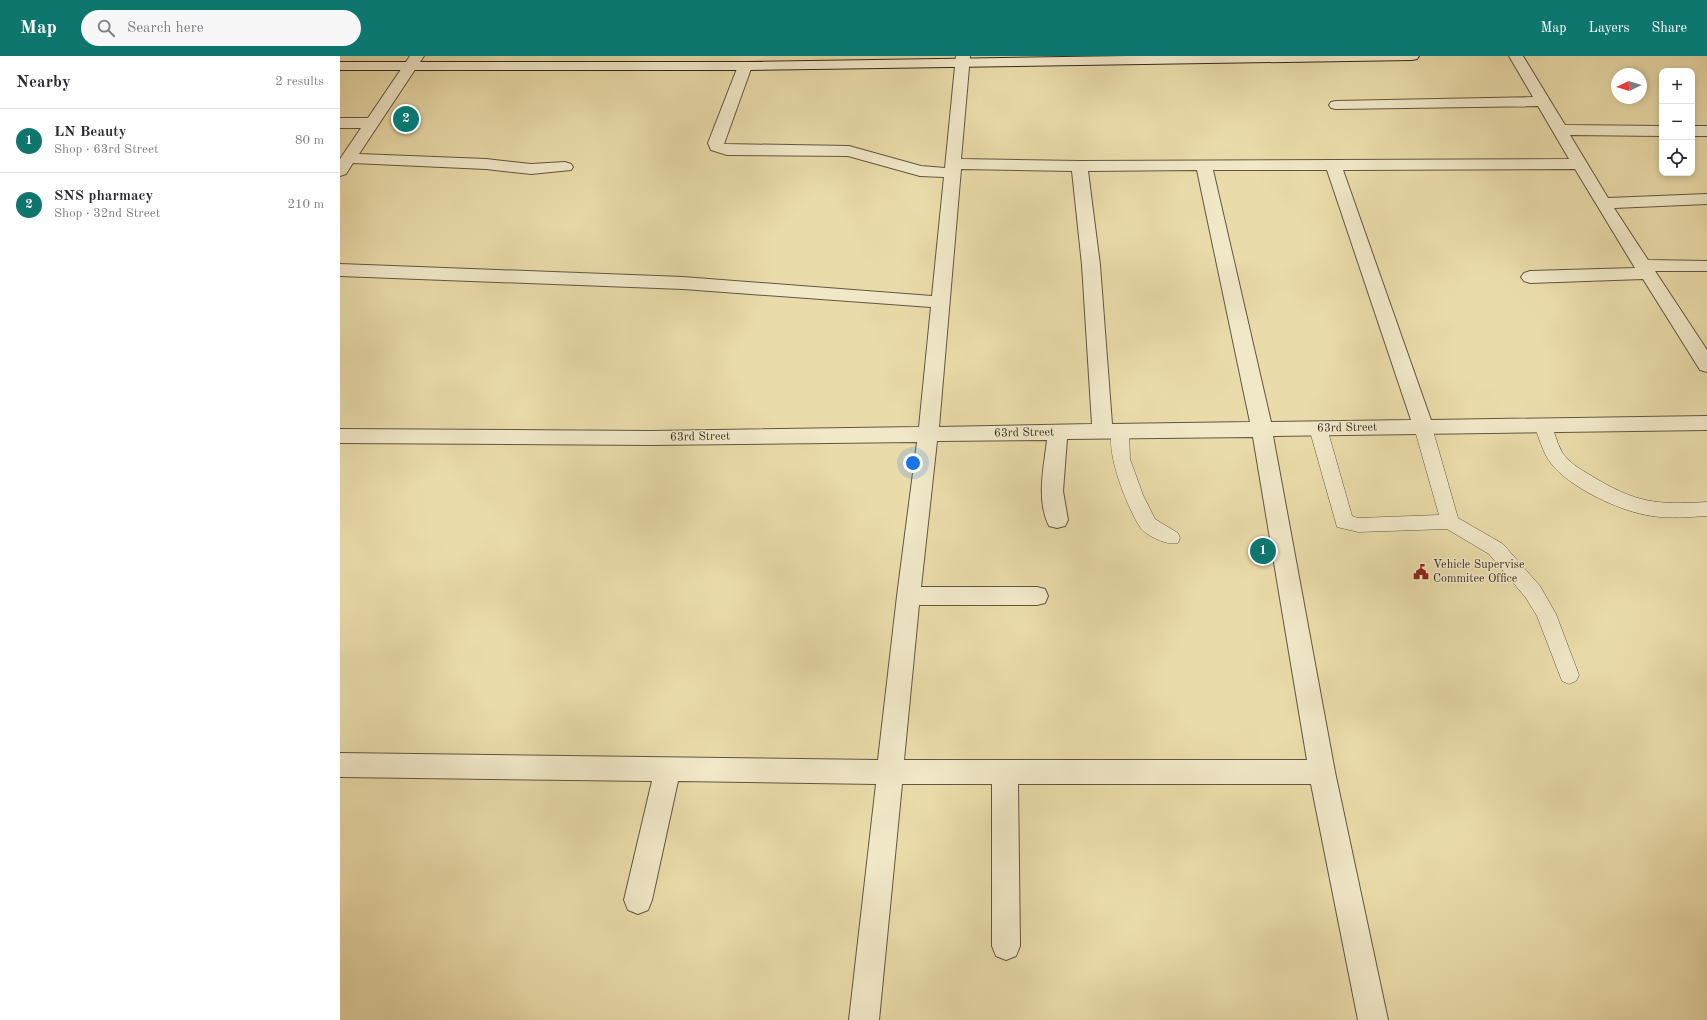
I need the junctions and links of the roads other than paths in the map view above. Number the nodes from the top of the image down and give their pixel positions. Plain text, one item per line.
1 (1368, 56) edge
2 (1412, 56) edge
3 (1516, 56) edge
4 (1266, 57) edge
5 (1129, 58) edge
6 (963, 60) edge
7 (414, 61) edge
8 (340, 66) edge
9 (745, 66) junction
10 (1543, 101) junction
11 (1336, 106) dead end
12 (340, 123) edge
13 (373, 123) junction
14 (1560, 130) junction
15 (1659, 131) edge
16 (1695, 131) edge
17 (1707, 132) edge
18 (349, 158) junction
19 (1580, 164) junction
20 (1204, 165) junction
21 (1333, 165) junction
22 (1079, 166) junction
23 (565, 167) dead end
24 (953, 168) junction
25 (340, 171) edge
26 (1707, 199) edge
27 (1603, 203) junction
28 (1707, 266) edge
29 (1645, 269) junction
30 (340, 270) edge
31 (1530, 276) dead end
32 (939, 302) junction
33 (1707, 365) edge
34 (1707, 423) edge
35 (1543, 425) junction
36 (1423, 427) junction
37 (1318, 428) junction
38 (1262, 429) junction
39 (1111, 431) junction
40 (1058, 432) junction
41 (928, 434) junction
42 (340, 436) edge
43 (1707, 509) edge
44 (1057, 520) dead end
45 (1450, 522) junction
46 (1171, 538) dead end
47 (908, 596) junction
48 (1037, 596) dead end
49 (1569, 675) dead end
50 (340, 765) edge
51 (668, 769) junction
52 (891, 772) junction
53 (1006, 772) junction
54 (1322, 772) junction
55 (638, 900) dead end
56 (1006, 946) dead end
57 (864, 1020) edge
58 (1373, 1020) edge

1 - 2 street
1 - 4 street
3 - 10 street
4 - 5 street
5 - 6 street
6 - 9 street
6 - 24 street
7 - 8 street
7 - 9 street
7 - 13 street
9 - 24 street
10 - 11 street
10 - 14 street
12 - 13 street
13 - 18 street
14 - 15 street
14 - 19 street
16 - 17 street
18 - 23 street
18 - 25 street
19 - 21 street
19 - 27 street
20 - 21 street
20 - 22 street
20 - 38 street
21 - 36 street
22 - 24 street
22 - 39 street
24 - 32 street
26 - 27 street
27 - 29 street
28 - 29 street
29 - 31 street
29 - 33 street
30 - 32 street
32 - 41 street
34 - 35 street, 63rd Street
35 - 36 street, 63rd Street
35 - 43 lane
36 - 37 street, 63rd Street
36 - 45 lane
37 - 38 street, 63rd Street
37 - 45 lane
38 - 39 street, 63rd Street
38 - 54 street
39 - 40 street, 63rd Street
39 - 46 lane
40 - 41 street, 63rd Street
40 - 44 street
41 - 42 street, 63rd Street
41 - 47 street
45 - 49 lane
47 - 48 street
47 - 52 street
50 - 51 street
51 - 52 street
51 - 55 street
52 - 53 street
52 - 57 street
53 - 54 street
53 - 56 street
54 - 58 street

